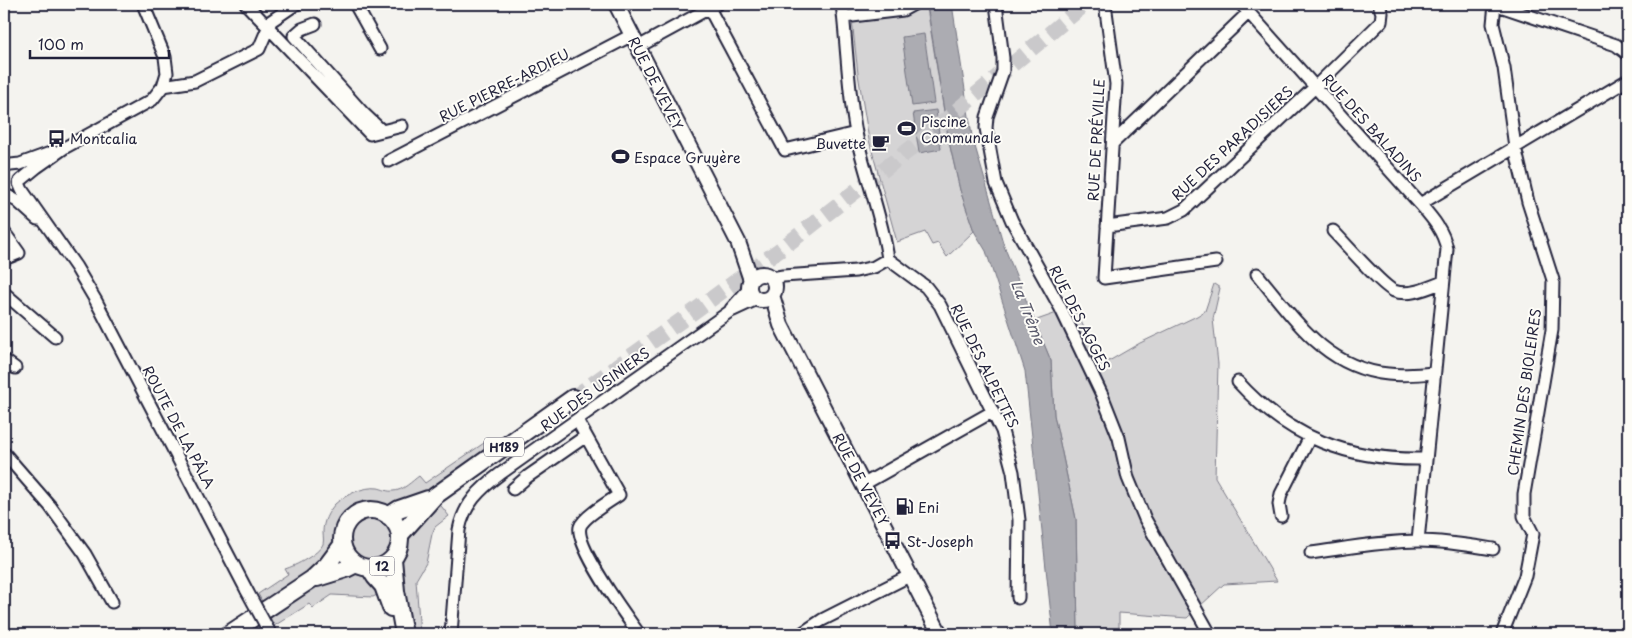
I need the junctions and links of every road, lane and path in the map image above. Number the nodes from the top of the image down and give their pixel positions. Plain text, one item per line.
1 (143, 4) edge
2 (246, 4) edge
3 (296, 4) edge
4 (355, 4) edge
5 (616, 4) edge
6 (842, 4) edge
7 (914, 4) edge
8 (996, 4) edge
9 (1379, 4) edge
10 (1495, 4) edge
11 (713, 6) edge
12 (1108, 6) edge
13 (1244, 8) edge
14 (844, 17) junction
15 (315, 24) dead end
16 (268, 28) junction
17 (635, 41) junction
18 (299, 42) junction
19 (380, 49) dead end
20 (290, 50) junction
21 (1628, 54) edge
22 (1628, 80) edge
23 (163, 86) junction
24 (1315, 86) junction
25 (352, 109) junction
26 (402, 126) dead end
27 (856, 133) junction
28 (1113, 143) junction
29 (1515, 147) junction
30 (64, 148) junction
31 (389, 161) dead end
32 (8, 164) edge
33 (20, 182) junction
34 (5, 195) edge
35 (1420, 204) junction
36 (1107, 226) junction
37 (1333, 231) dead end
38 (4, 232) edge
39 (56, 238) junction
40 (4, 259) edge
41 (888, 259) junction
42 (1216, 262) dead end
43 (1257, 274) dead end
44 (1443, 282) junction
45 (760, 288) junction
46 (4, 294) edge
47 (56, 337) dead end
48 (4, 360) edge
49 (15, 368) dead end
50 (1434, 373) junction
51 (1238, 382) dead end
52 (573, 398) tunnel mouth
53 (992, 412) junction
54 (576, 420) junction
55 (586, 436) junction
56 (1310, 437) junction
57 (4, 453) edge
58 (1426, 459) junction
59 (864, 484) junction
60 (513, 489) dead end
61 (435, 496) junction
62 (388, 516) junction
63 (1281, 516) dead end
64 (400, 535) junction
65 (1418, 541) junction
66 (342, 545) junction
67 (1492, 549) dead end
68 (1312, 553) dead end
69 (393, 559) junction
70 (363, 566) junction
71 (911, 576) junction
72 (312, 579) junction
73 (1018, 598) dead end
74 (112, 602) dead end
75 (270, 633) edge
76 (229, 634) edge
77 (396, 634) edge
78 (404, 634) edge
79 (450, 634) edge
80 (639, 634) edge
81 (801, 634) edge
82 (940, 634) edge
83 (1210, 634) edge
84 (1502, 634) edge

1 - 23 street
2 - 16 street
3 - 16 street
4 - 19 street
5 - 17 main road, RUE DE VEVEY
6 - 14 street
7 - 14 street
8 - 83 street, RUE DES AGGES
9 - 24 street, RUE DES PARADISIERS
10 - 21 street
10 - 29 street, CHEMIN DES BIOLEIRES
11 - 17 street, RUE PIERRE-ARDIEU
11 - 27 street
12 - 28 street, RUE DE PRÉVILLE
13 - 24 street, RUE DES BALADINS
13 - 28 street
14 - 27 street
15 - 18 street
16 - 20 street
16 - 23 street
17 - 31 street, RUE PIERRE-ARDIEU
17 - 45 main road, RUE DE VEVEY
18 - 20 street
18 - 25 street
20 - 25 street
22 - 29 street, RUE DES BALADINS
23 - 30 street
24 - 35 street, RUE DES BALADINS
24 - 36 street, RUE DES PARADISIERS
25 - 26 street
27 - 41 street
28 - 36 street, RUE DE PRÉVILLE
29 - 35 street, RUE DES BALADINS
29 - 84 street, CHEMIN DES BIOLEIRES
30 - 32 street
30 - 33 street
32 - 33 street, ROUTE DE LA PÂLA
33 - 34 street
33 - 39 street, ROUTE DE LA PÂLA
34 - 39 street, ROUTE DE LA PÂLA
35 - 44 street
36 - 42 street, RUE DE PRÉVILLE
37 - 44 street
38 - 40 street
39 - 75 street, ROUTE DE LA PÂLA, bridge
41 - 45 street
41 - 53 street, RUE DES ALPETTES
43 - 50 street
44 - 50 street
45 - 54 street, RUE DES USINIERS
45 - 59 main road, RUE DE VEVEY
46 - 47 street
48 - 49 street
50 - 58 street
51 - 56 street
52 - 61 highway, H189
53 - 59 street
53 - 73 street, RUE DES ALPETTES
54 - 55 street
54 - 79 street, RUE DES USINIERS
55 - 60 street
55 - 80 street
56 - 58 street
56 - 63 street
57 - 74 street
58 - 65 street
59 - 71 main road, RUE DE VEVEY
61 - 62 highway
61 - 64 highway
62 - 64 highway
62 - 66 highway
64 - 69 highway, 12
65 - 67 street
65 - 68 street
66 - 70 highway, 12
66 - 72 highway
69 - 70 highway, 12
69 - 78 highway, 12
70 - 72 highway
70 - 77 highway, 12
71 - 81 street
71 - 82 main road, RUE DE VEVEY
72 - 76 highway

